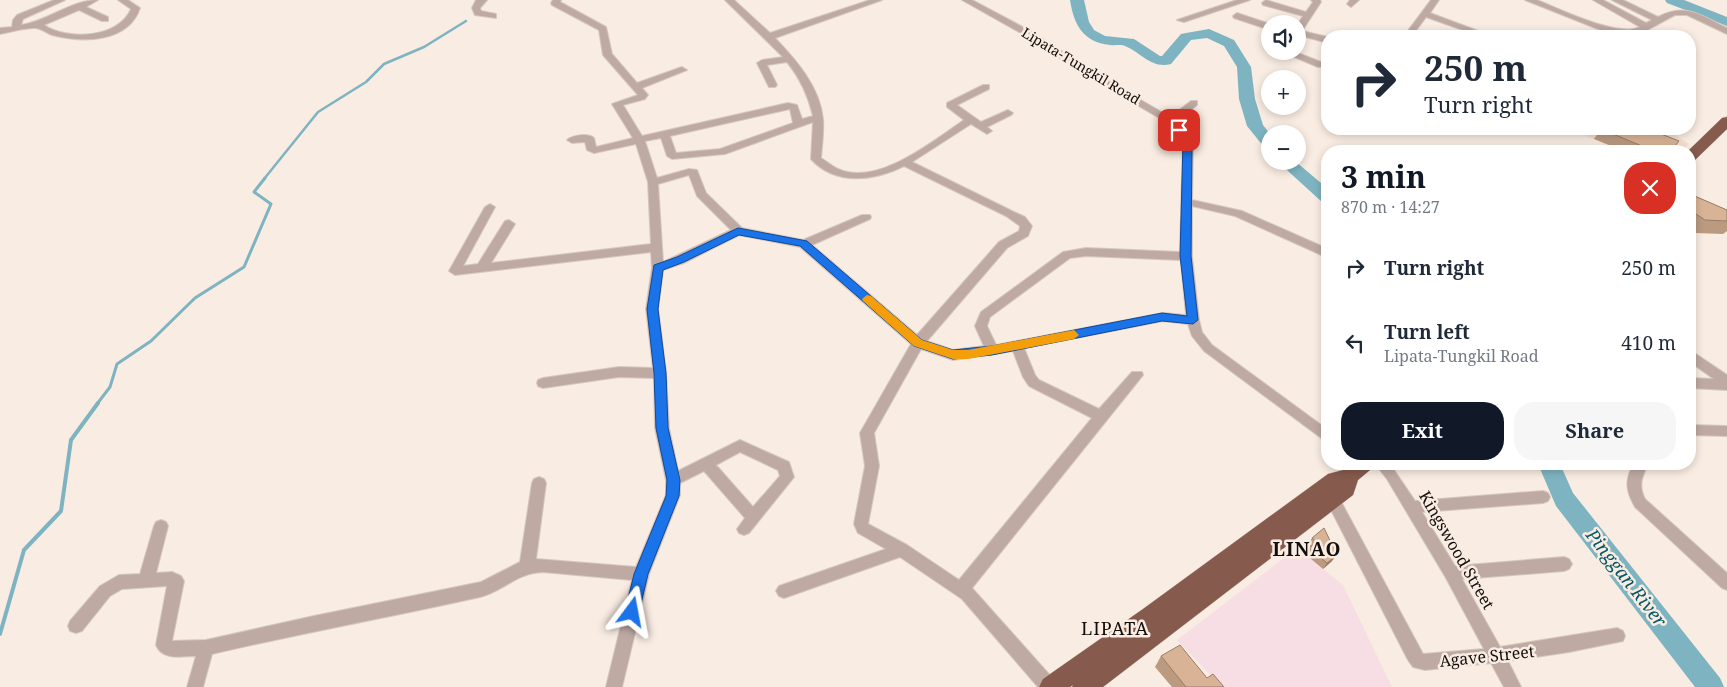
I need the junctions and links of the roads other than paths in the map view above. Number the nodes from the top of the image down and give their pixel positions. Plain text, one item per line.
1 (61, 0) edge
2 (94, 0) edge
3 (122, 0) edge
4 (483, 0) edge
5 (728, 0) edge
6 (878, 0) edge
7 (966, 0) edge
8 (1246, 0) edge
9 (1267, 0) edge
10 (1315, 0) edge
11 (1435, 0) edge
12 (1529, 0) edge
13 (1597, 0) edge
14 (1616, 0) edge
15 (554, 1) edge
16 (79, 6) junction
17 (1425, 14) junction
18 (1307, 15) joint
19 (493, 16) dead end
20 (1237, 16) dead end
21 (104, 18) dead end
22 (1181, 20) dead end
23 (1659, 20) junction
24 (1261, 24) edge
25 (38, 25) junction
26 (1647, 27) junction
27 (16, 29) junction
28 (1413, 30) edge
29 (1471, 30) edge
30 (1601, 30) edge
31 (1641, 30) edge
32 (1727, 31) edge
33 (0, 32) edge
34 (1306, 35) edge
35 (771, 36) dead end
36 (1321, 38) edge
37 (788, 59) junction
38 (1306, 59) edge
39 (1321, 65) edge
40 (682, 70) dead end
41 (772, 85) dead end
42 (637, 86) junction
43 (986, 87) dead end
44 (1194, 103) dead end
45 (1008, 113) dead end
46 (818, 117) junction
47 (970, 120) junction
48 (1727, 120) edge
49 (1171, 121) junction
50 (798, 124) junction
51 (665, 134) junction
52 (572, 140) dead end
53 (640, 141) junction
54 (1696, 151) edge
55 (906, 163) junction
56 (653, 182) junction
57 (1188, 202) junction
58 (490, 207) dead end
59 (866, 216) dead end
60 (509, 224) dead end
61 (738, 231) junction
62 (804, 244) junction
63 (658, 247) junction
64 (1321, 251) edge
65 (1186, 256) junction
66 (482, 268) junction
67 (658, 268) junction
68 (1193, 320) junction
69 (918, 343) junction
70 (1017, 346) junction
71 (992, 350) junction
72 (1696, 360) edge
73 (660, 373) junction
74 (1138, 375) dead end
75 (543, 383) dead end
76 (1696, 383) edge
77 (1727, 383) edge
78 (1101, 416) junction
79 (1696, 431) edge
80 (1321, 433) edge
81 (1725, 434) edge
82 (706, 463) junction
83 (1353, 470) edge
84 (1357, 470) edge
85 (1386, 470) edge
86 (1638, 470) edge
87 (673, 480) junction
88 (539, 483) dead end
89 (1543, 497) dead end
90 (1334, 500) junction
91 (1412, 507) junction
92 (161, 526) dead end
93 (902, 550) junction
94 (1564, 564) dead end
95 (527, 566) junction
96 (1451, 573) junction
97 (641, 574) junction
98 (146, 580) junction
99 (1727, 583) edge
100 (961, 590) junction
101 (784, 591) dead end
102 (76, 626) dead end
103 (1617, 636) dead end
104 (206, 648) junction
105 (1498, 656) junction
106 (195, 687) edge
107 (614, 687) edge
108 (1050, 687) edge
109 (1084, 687) edge
110 (1513, 687) edge

1 - 27 street
2 - 16 street
3 - 25 street
4 - 19 street
5 - 37 street
6 - 35 street
7 - 49 street, Lipata-Tungkil Road
8 - 22 street
9 - 18 street
10 - 18 street
11 - 17 street
12 - 30 street
13 - 26 street
14 - 23 street
15 - 42 street
16 - 21 street
16 - 25 street
17 - 28 street
17 - 29 street
20 - 24 street
23 - 26 street
23 - 32 street
25 - 27 street
26 - 31 street
27 - 33 street
34 - 36 street
37 - 41 street
37 - 46 street
38 - 39 street
40 - 42 street
42 - 53 street
43 - 47 street
44 - 49 street
45 - 47 street
46 - 50 street
46 - 55 street
47 - 55 street
48 - 54 highway
49 - 57 street, Lipata-Tungkil Road
50 - 51 street
50 - 51 street
51 - 53 street
52 - 53 street
53 - 56 street
55 - 69 street
56 - 61 street
56 - 63 street
57 - 64 street
57 - 65 street, Lipata-Tungkil Road
58 - 66 street
59 - 62 street
60 - 66 street
61 - 62 street
61 - 67 street
62 - 69 street
63 - 66 street
63 - 67 street
65 - 68 street, Lipata-Tungkil Road
65 - 71 street
67 - 73 street
68 - 70 street
68 - 80 street, Lipata-Tungkil Road
69 - 71 street
69 - 93 street
70 - 71 street
70 - 78 street
72 - 77 street
73 - 75 street
73 - 87 street
74 - 78 street
76 - 77 street
78 - 100 street
79 - 81 street
82 - 82 street
82 - 87 street
83 - 108 highway
84 - 90 highway
85 - 91 street, Kingswood Street
86 - 99 street
87 - 97 street
88 - 95 street
89 - 91 street
90 - 105 street, Agave Street
90 - 109 highway
91 - 96 street, Kingswood Street
92 - 98 street
93 - 100 street
93 - 101 street
94 - 96 street
95 - 97 street
95 - 104 street
96 - 105 street, Kingswood Street
97 - 107 street
98 - 102 street
98 - 104 street
100 - 108 street
103 - 105 street, Agave Street
104 - 106 street
105 - 110 street, Kingswood Street

